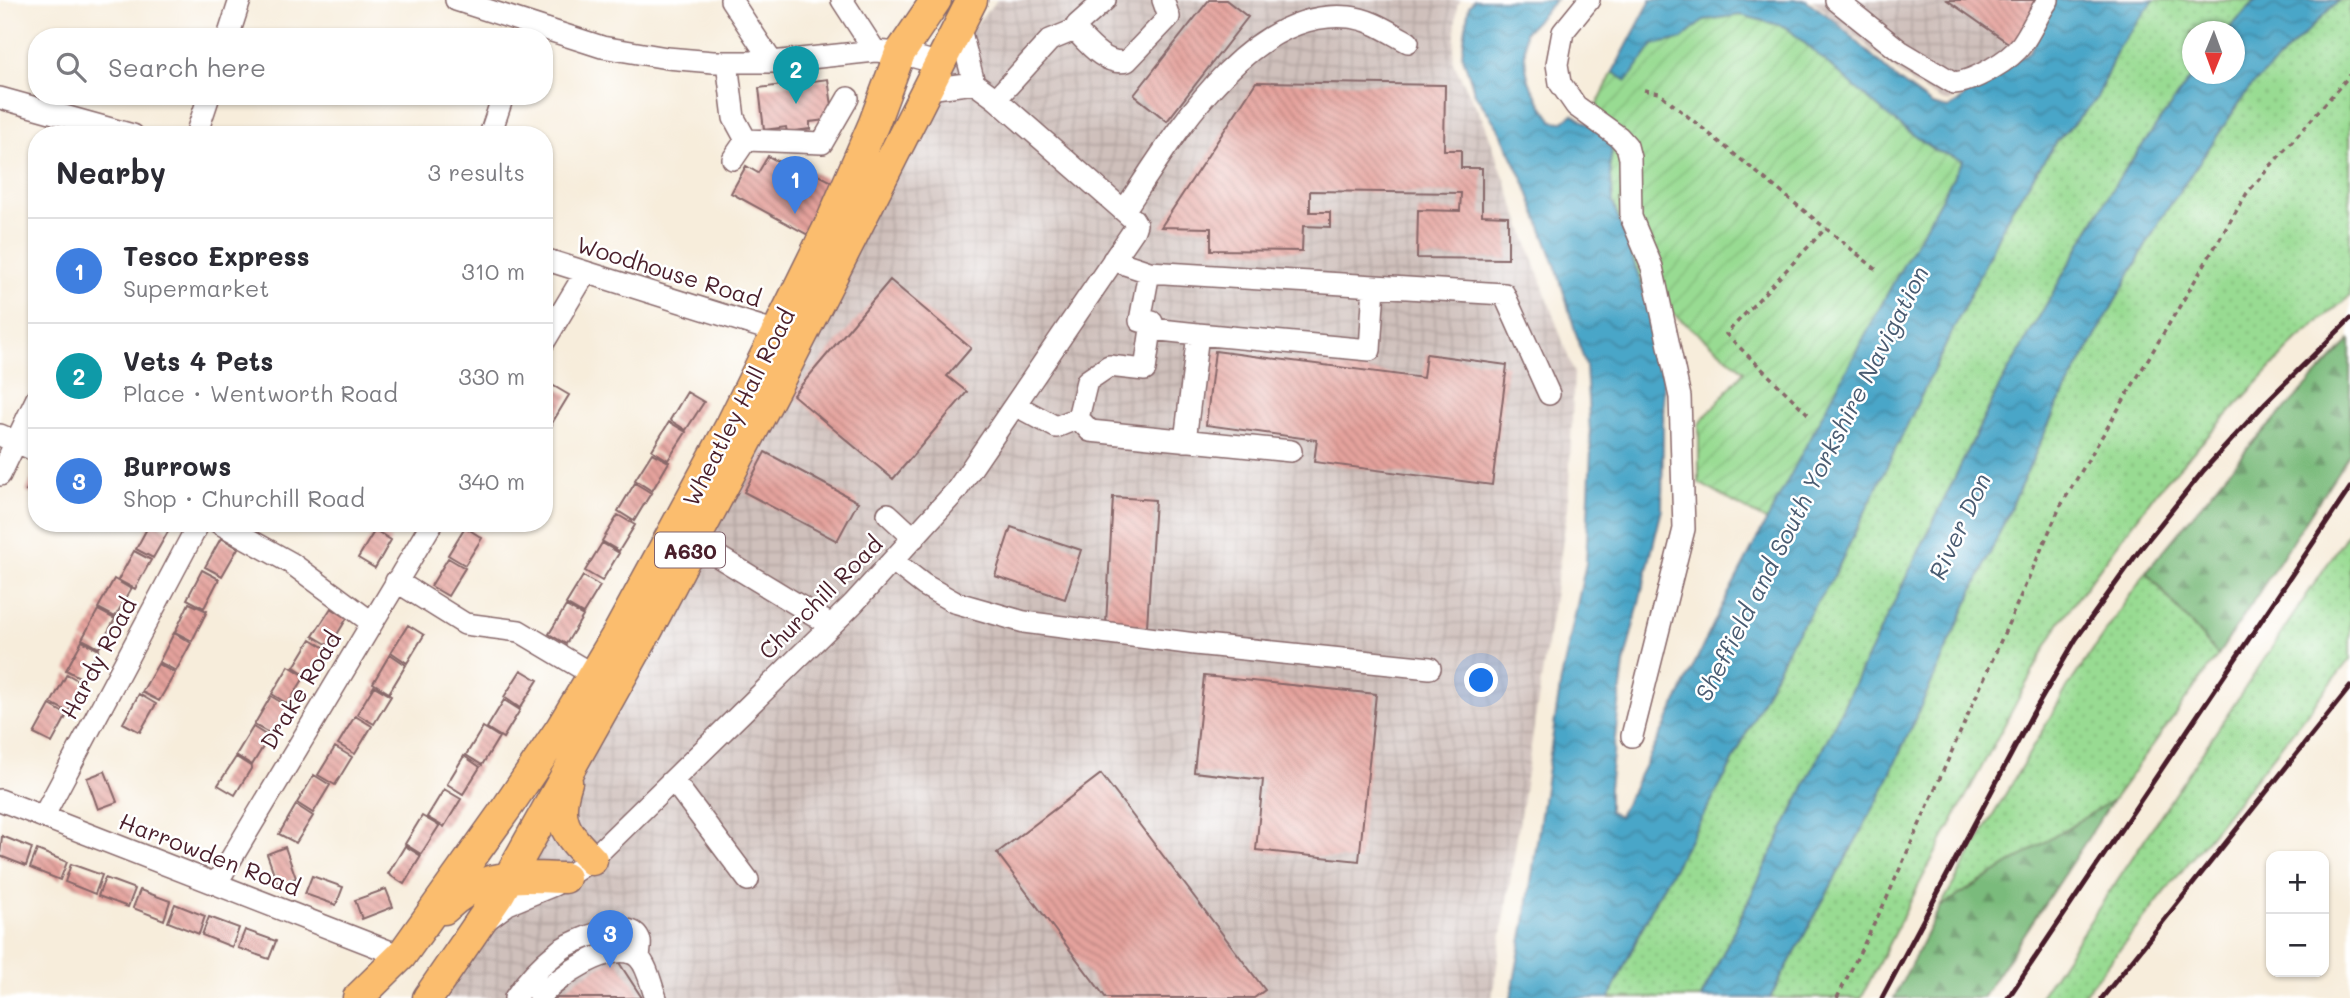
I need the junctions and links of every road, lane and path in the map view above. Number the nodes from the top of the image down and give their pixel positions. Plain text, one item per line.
1 (240, 0) edge
2 (456, 0) edge
3 (731, 0) edge
4 (842, 0) edge
5 (936, 0) edge
6 (1105, 0) edge
7 (1163, 0) edge
8 (1589, 0) edge
9 (1836, 0) edge
10 (2048, 0) edge
11 (965, 13) edge
12 (231, 28) edge
13 (519, 28) edge
14 (1077, 29) junction
15 (553, 36) edge
16 (1408, 42) dead end
17 (727, 62) junction
18 (772, 62) junction
19 (912, 63) junction
20 (2350, 75) edge
21 (974, 83) junction
22 (1644, 90) dead end
23 (0, 98) edge
24 (848, 98) dead end
25 (996, 99) junction
26 (206, 105) edge
27 (500, 105) edge
28 (101, 126) edge
29 (200, 126) edge
30 (493, 126) edge
31 (746, 140) junction
32 (733, 159) dead end
33 (1130, 218) junction
34 (1826, 228) junction
35 (1113, 260) junction
36 (553, 263) edge
37 (1877, 270) dead end
38 (586, 272) junction
39 (1149, 272) junction
40 (1374, 286) junction
41 (553, 327) edge
42 (1151, 329) junction
43 (777, 332) junction
44 (1198, 334) junction
45 (1549, 394) dead end
46 (1015, 405) junction
47 (28, 410) edge
48 (1808, 414) dead end
49 (1078, 418) junction
50 (8, 438) edge
51 (1185, 441) junction
52 (28, 447) edge
53 (1290, 451) dead end
54 (0, 475) edge
55 (888, 514) dead end
56 (187, 532) edge
57 (235, 532) edge
58 (426, 532) edge
59 (914, 538) junction
60 (694, 542) junction
61 (893, 561) junction
62 (396, 581) junction
63 (371, 622) junction
64 (831, 625) junction
65 (1430, 668) dead end
66 (593, 675) junction
67 (1632, 736) dead end
68 (575, 759) junction
69 (673, 780) junction
70 (0, 800) edge
71 (43, 817) junction
72 (592, 860) junction
73 (508, 877) junction
74 (565, 878) junction
75 (748, 880) dead end
76 (216, 884) junction
77 (470, 937) junction
78 (405, 950) junction
79 (639, 958) junction
80 (358, 998) edge
81 (428, 998) edge
82 (515, 998) edge
83 (539, 998) edge
84 (656, 998) edge
85 (1837, 998) edge

1 - 12 street
2 - 13 street
3 - 18 street
4 - 19 street
5 - 19 highway, Wheatley Hall Road / A630
6 - 14 street
7 - 14 street
8 - 67 street
9 - 10 street
11 - 19 highway, Wheatley Hall Road / A630
11 - 21 street
14 - 25 street
15 - 17 street
16 - 33 street, Churchill Road
17 - 18 street
17 - 31 street
18 - 19 street
19 - 21 street
19 - 43 highway, Wheatley Hall Road / A630
19 - 60 highway, Wheatley Hall Road / A630
20 - 85 path
21 - 25 street
22 - 34 path
23 - 28 street
24 - 31 street
25 - 33 street
26 - 29 street
27 - 30 street
31 - 32 street
33 - 35 street, Churchill Road
34 - 37 path
34 - 48 path
35 - 39 street
35 - 46 street, Churchill Road
36 - 38 street, Woodhouse Road
38 - 41 street
38 - 43 street, Woodhouse Road
39 - 40 street
39 - 42 street
40 - 44 street
40 - 45 street
42 - 44 street
42 - 49 street
43 - 66 highway, Wheatley Hall Road / A630
44 - 51 street
46 - 49 street
46 - 59 street, Churchill Road
47 - 50 street
49 - 51 street
50 - 52 street
50 - 54 street
51 - 53 street
55 - 59 street
56 - 71 street, Hardy Road
57 - 63 street
58 - 62 street, Drake Road
59 - 61 street, Churchill Road
60 - 64 street
60 - 68 highway, Wheatley Hall Road / A630
61 - 64 street, Churchill Road
61 - 65 street
62 - 63 street, Drake Road
62 - 66 street
63 - 76 street, Drake Road
64 - 69 street, Churchill Road
66 - 78 highway, Wheatley Hall Road / A630
68 - 72 highway
68 - 73 highway, Wheatley Hall Road / A630
69 - 72 street, Churchill Road
69 - 75 street
70 - 71 street, Harrowden Road
71 - 76 street, Harrowden Road
72 - 74 street, Churchill Road
73 - 74 highway
73 - 77 highway, Wheatley Hall Road / A630
73 - 78 highway
74 - 77 street, Churchill Road
76 - 78 street, Harrowden Road
77 - 81 highway, Wheatley Hall Road / A630
78 - 80 highway, Wheatley Hall Road / A630
79 - 82 street
79 - 83 street
79 - 84 street

